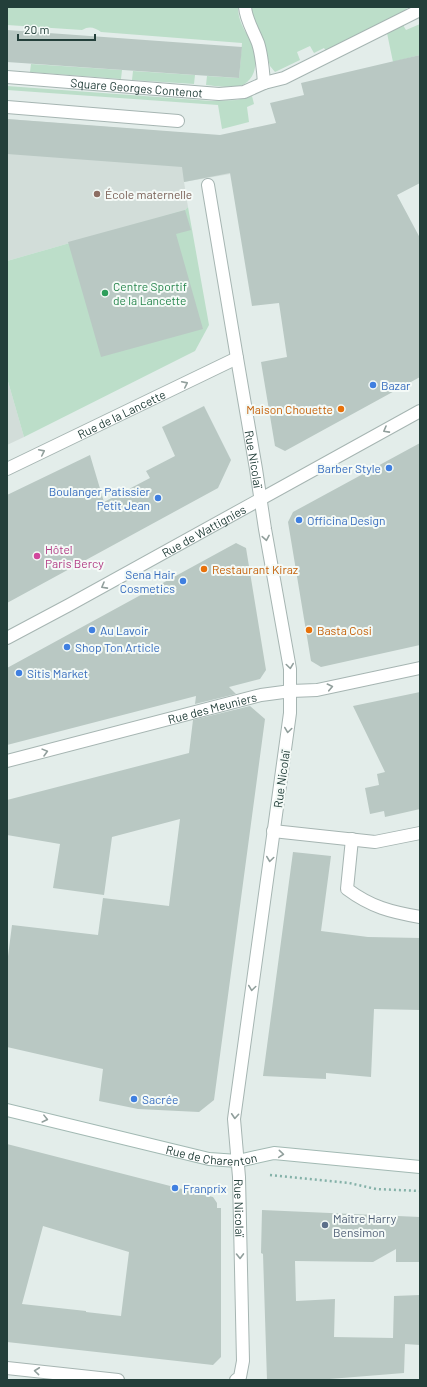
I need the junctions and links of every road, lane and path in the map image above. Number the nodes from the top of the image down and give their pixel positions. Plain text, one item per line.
1 (245, 7) edge
2 (420, 9) edge
3 (7, 77) edge
4 (264, 83) junction
5 (7, 107) edge
6 (178, 121) dead end
7 (208, 185) dead end
8 (237, 358) junction
9 (420, 411) edge
10 (7, 469) edge
11 (260, 500) junction
12 (7, 638) edge
13 (420, 668) edge
14 (291, 691) junction
15 (7, 761) edge
16 (274, 830) junction
17 (420, 833) edge
18 (352, 839) junction
19 (420, 917) edge
20 (7, 1110) edge
21 (238, 1160) junction
22 (420, 1166) edge
23 (265, 1175) dead end
24 (420, 1191) edge
25 (7, 1368) edge
26 (238, 1379) edge
27 (118, 1380) edge

1 - 4 street
2 - 4 street, Square Georges Contenot
3 - 4 street, Square Georges Contenot
5 - 6 street
7 - 8 street, Rue Nicolaï
10 -> 8 street, Rue de la Lancette
8 - 11 street, Rue Nicolaï
9 -> 11 street, Rue de Wattignies
11 -> 12 street, Rue de Wattignies
11 -> 14 street, Rue Nicolaï
14 -> 13 street, Rue des Meuniers
15 -> 14 street, Rue des Meuniers
14 -> 16 street, Rue Nicolaï
16 - 18 street
16 -> 21 street, Rue Nicolaï
17 - 18 street
18 - 19 street
20 -> 21 street, Rue de Charenton
21 -> 22 street, Rue de Charenton
21 -> 26 street, Rue Nicolaï
23 - 24 path, Rue de Charenton
27 -> 25 street

